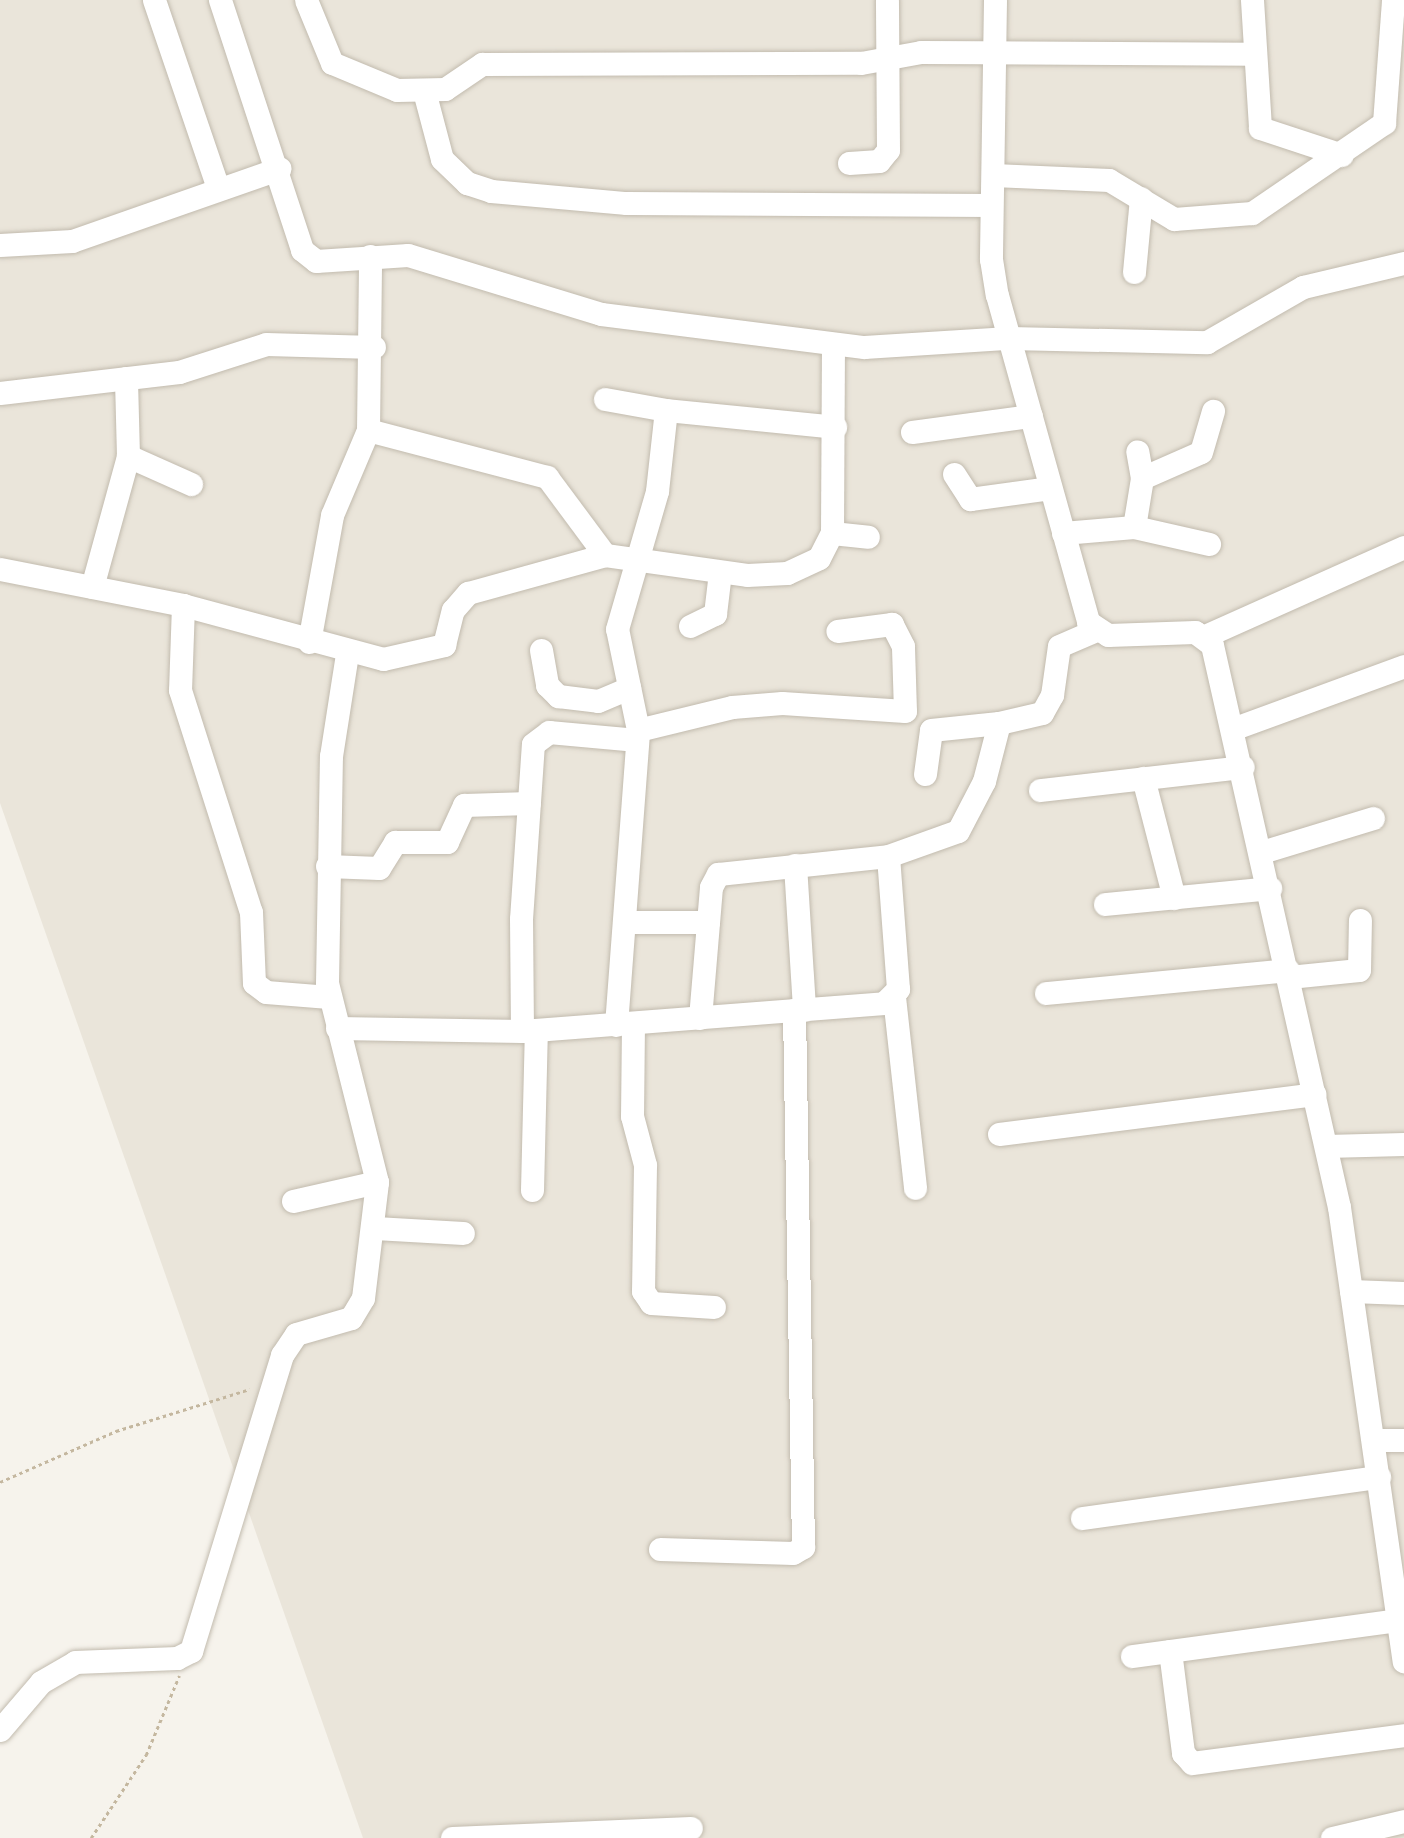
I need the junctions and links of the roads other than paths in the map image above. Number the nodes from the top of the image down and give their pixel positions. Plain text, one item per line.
1 (153, 0) edge
2 (220, 0) edge
3 (306, 0) edge
4 (887, 0) edge
5 (995, 0) edge
6 (1252, 0) edge
7 (1394, 0) edge
8 (1253, 54) junction
9 (995, 55) junction
10 (887, 59) junction
11 (424, 91) junction
12 (1396, 114) edge
13 (1342, 155) junction
14 (849, 163) dead end
15 (280, 168) junction
16 (993, 175) junction
17 (218, 188) junction
18 (1141, 198) junction
19 (991, 205) junction
20 (0, 245) edge
21 (370, 256) junction
22 (1404, 263) edge
23 (1134, 272) dead end
24 (1009, 338) junction
25 (374, 347) junction
26 (833, 347) junction
27 (126, 378) junction
28 (0, 393) edge
29 (605, 399) dead end
30 (666, 410) junction
31 (1213, 411) dead end
32 (1031, 416) junction
33 (835, 428) junction
34 (368, 430) junction
35 (912, 432) dead end
36 (1137, 451) dead end
37 (128, 456) junction
38 (954, 474) dead end
39 (1142, 478) junction
40 (191, 484) dead end
41 (1051, 488) junction
42 (1134, 527) junction
43 (832, 533) junction
44 (1063, 533) junction
45 (868, 537) dead end
46 (1209, 544) dead end
47 (1404, 547) edge
48 (605, 555) junction
49 (639, 561) junction
50 (0, 569) edge
51 (720, 572) junction
52 (92, 587) junction
53 (183, 605) junction
54 (690, 626) dead end
55 (1096, 630) junction
56 (837, 631) dead end
57 (1205, 636) junction
58 (309, 642) junction
59 (541, 650) dead end
60 (347, 654) junction
61 (1404, 666) edge
62 (629, 688) junction
63 (999, 723) junction
64 (1235, 728) junction
65 (638, 735) junction
66 (1243, 767) junction
67 (925, 774) dead end
68 (1143, 778) junction
69 (1040, 790) dead end
70 (529, 803) junction
71 (1373, 818) dead end
72 (1262, 852) junction
73 (888, 856) junction
74 (795, 865) junction
75 (327, 866) junction
76 (1270, 888) junction
77 (1174, 898) junction
78 (1105, 904) dead end
79 (1360, 920) dead end
80 (624, 922) junction
81 (708, 922) junction
82 (1288, 973) junction
83 (1046, 993) dead end
84 (328, 997) junction
85 (894, 997) junction
86 (799, 1010) junction
87 (700, 1018) junction
88 (625, 1024) junction
89 (337, 1028) junction
90 (529, 1031) junction
91 (1314, 1094) junction
92 (999, 1134) dead end
93 (1404, 1144) edge
94 (1326, 1146) junction
95 (377, 1182) junction
96 (915, 1188) dead end
97 (532, 1190) dead end
98 (293, 1201) dead end
99 (374, 1228) junction
100 (463, 1233) dead end
101 (1351, 1291) junction
102 (1404, 1293) edge
103 (714, 1307) dead end
104 (1373, 1440) junction
105 (1404, 1440) edge
106 (1379, 1477) junction
107 (1082, 1518) dead end
108 (1397, 1546) edge
109 (660, 1549) dead end
110 (1400, 1596) edge
111 (1399, 1620) junction
112 (1170, 1651) junction
113 (1132, 1656) dead end
114 (1404, 1661) edge
115 (0, 1730) edge
116 (1404, 1735) edge
117 (1404, 1821) edge
118 (691, 1828) dead end
119 (534, 1836) edge
120 (452, 1838) edge
121 (1332, 1838) edge

1 - 17 street
2 - 15 street
3 - 11 street
4 - 10 street
5 - 9 street
6 - 8 street
7 - 12 street
8 - 9 street
8 - 13 street
9 - 10 street
9 - 16 street
10 - 11 street
10 - 14 street
11 - 19 street
12 - 13 street
13 - 18 street
15 - 17 street
15 - 21 street
16 - 18 street
16 - 19 street
17 - 20 street
18 - 23 street
19 - 24 street
21 - 25 street
21 - 26 street
22 - 24 street
24 - 26 street
24 - 32 street
25 - 27 street
25 - 34 street
26 - 33 street
27 - 28 street
27 - 37 street
29 - 30 street
30 - 33 street
30 - 49 street
31 - 39 street
32 - 35 street
32 - 41 street
33 - 43 street
34 - 48 street
34 - 58 street
36 - 39 street
37 - 40 street
37 - 52 street
38 - 41 street
39 - 42 street
41 - 44 street
42 - 44 street
42 - 46 street
43 - 45 street
43 - 51 street
44 - 55 street
47 - 57 street
48 - 49 street
48 - 60 street
49 - 51 street
49 - 62 street
50 - 52 street
51 - 54 street
52 - 53 street
53 - 58 street
53 - 84 street
55 - 57 street
55 - 63 street
56 - 65 street
57 - 64 street
58 - 60 street
59 - 62 street
60 - 75 street
61 - 64 street
62 - 65 street
63 - 67 street
63 - 73 street
64 - 66 street
65 - 70 street
65 - 80 street
66 - 68 street
66 - 72 street
68 - 69 street
68 - 77 street
70 - 75 street
70 - 90 street
71 - 72 street
72 - 76 street
73 - 74 street
73 - 85 street
74 - 81 street
74 - 86 street
75 - 84 street
76 - 77 street
76 - 82 street
77 - 78 street
79 - 82 street
80 - 81 street
80 - 88 street
81 - 87 street
82 - 83 street
82 - 91 street
84 - 89 street
85 - 86 street
85 - 96 street
86 - 87 street
86 - 109 street
87 - 88 street
88 - 90 street
88 - 103 street
89 - 90 street
89 - 95 street
90 - 97 street
91 - 92 street
91 - 94 street
93 - 94 street
94 - 101 street
95 - 98 street
95 - 99 street
99 - 100 street
99 - 115 street
101 - 102 street
101 - 104 street
104 - 105 street
104 - 106 street
106 - 107 street
106 - 108 street
108 - 110 street
110 - 111 street
111 - 112 street
111 - 114 street
112 - 113 street
112 - 116 street
117 - 121 street
118 - 119 street
119 - 120 street

